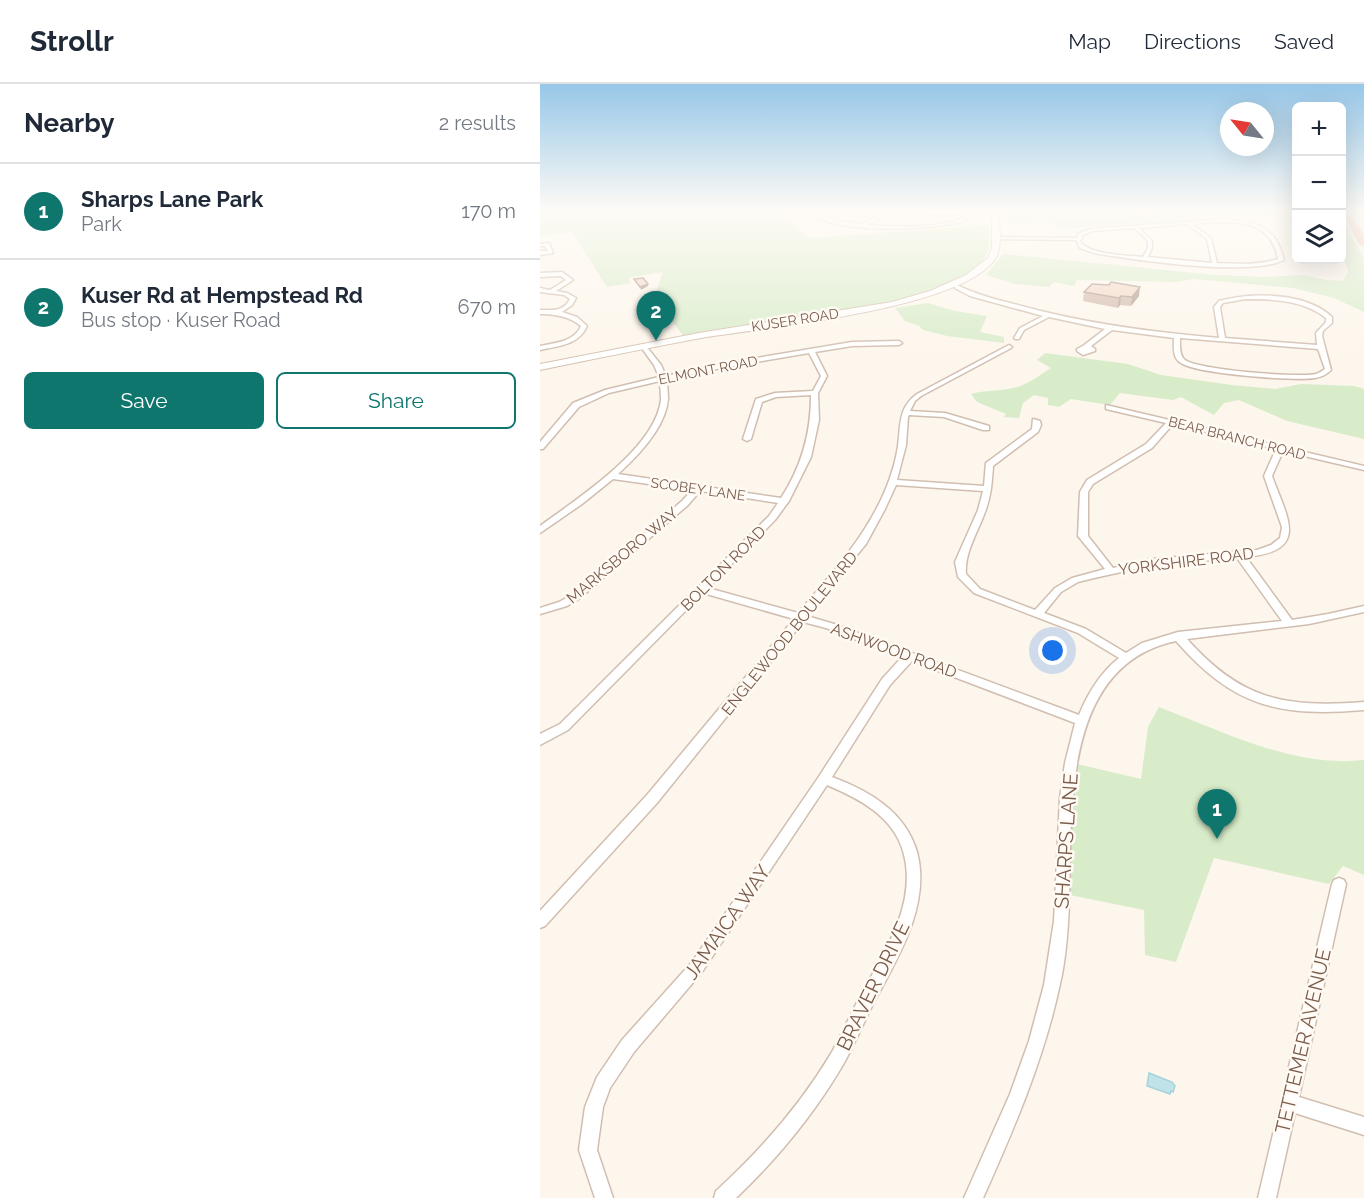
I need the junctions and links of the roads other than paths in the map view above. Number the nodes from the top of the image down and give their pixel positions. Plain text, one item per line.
1 (988, 262) edge
2 (1201, 262) edge
3 (1277, 262) edge
4 (1215, 263) joint
5 (540, 275) edge
6 (954, 287) junction
7 (540, 290) edge
8 (550, 292) junction
9 (540, 312) edge
10 (556, 313) junction
11 (1046, 315) junction
12 (1110, 328) junction
13 (1177, 336) junction
14 (1017, 338) dead end
15 (1222, 340) junction
16 (899, 343) dead end
17 (644, 346) junction
18 (1009, 347) dead end
19 (1086, 347) dead end
20 (1321, 347) junction
21 (540, 348) edge
22 (811, 351) junction
23 (540, 367) edge
24 (663, 379) junction
25 (815, 393) junction
26 (1109, 407) dead end
27 (904, 413) junction
28 (1036, 421) dead end
29 (1171, 422) junction
30 (986, 428) dead end
31 (747, 440) dead end
32 (540, 447) edge
33 (1281, 448) junction
34 (1364, 468) edge
35 (611, 476) junction
36 (893, 482) junction
37 (698, 489) junction
38 (988, 489) junction
39 (785, 501) junction
40 (540, 530) edge
41 (1239, 554) junction
42 (1110, 570) junction
43 (702, 589) junction
44 (1364, 609) edge
45 (540, 611) edge
46 (1037, 614) junction
47 (802, 618) junction
48 (1288, 622) junction
49 (1178, 636) junction
50 (910, 656) junction
51 (1125, 657) junction
52 (1364, 706) edge
53 (1082, 721) junction
54 (540, 740) edge
55 (824, 779) junction
56 (1339, 884) dead end
57 (540, 921) edge
58 (1289, 1102) junction
59 (1364, 1126) edge
60 (604, 1198) edge
61 (723, 1198) edge
62 (973, 1198) edge
63 (1268, 1198) edge

1 - 6 street, KUSER ROAD
2 - 4 street
3 - 4 street
5 - 8 street
6 - 11 street
6 - 17 street, KUSER ROAD
7 - 8 street
8 - 10 street
9 - 10 street
10 - 21 street
11 - 12 street
11 - 14 street
12 - 13 street
12 - 19 street
13 - 15 street
13 - 20 street
15 - 20 street
15 - 20 street
16 - 22 street, ELMONT ROAD
17 - 23 street, KUSER ROAD
17 - 24 street
18 - 27 street
22 - 24 street, ELMONT ROAD
22 - 25 street, BOLTON ROAD
24 - 32 street, ELMONT ROAD
24 - 35 street
25 - 31 street
25 - 39 street, BOLTON ROAD
26 - 29 street, BEAR BRANCH ROAD
27 - 30 street
27 - 36 street, ENGLEWOOD BOULEVARD
28 - 38 street
29 - 33 street, BEAR BRANCH ROAD
29 - 42 street
33 - 34 street, BEAR BRANCH ROAD
33 - 41 street, YORKSHIRE ROAD
35 - 37 street, SCOBEY LANE
35 - 40 street
36 - 38 street
36 - 47 street, ENGLEWOOD BOULEVARD
37 - 39 street, SCOBEY LANE
37 - 45 street, MARKSBORO WAY
38 - 46 street
39 - 43 street, BOLTON ROAD
41 - 42 street, YORKSHIRE ROAD
41 - 48 street
42 - 46 street, YORKSHIRE ROAD
43 - 47 street, ASHWOOD ROAD
43 - 54 street, BOLTON ROAD
44 - 48 street, SHARPS LANE
46 - 51 street
47 - 50 street, ASHWOOD ROAD
47 - 57 street, ENGLEWOOD BOULEVARD
48 - 49 street, SHARPS LANE
49 - 51 street, SHARPS LANE
49 - 52 street
50 - 53 street, ASHWOOD ROAD
50 - 55 street, JAMAICA WAY
51 - 53 street, SHARPS LANE
53 - 62 street, SHARPS LANE
55 - 60 street, JAMAICA WAY
55 - 61 street, BRAVER DRIVE
56 - 58 street, TETTEMER AVENUE
58 - 59 street
58 - 63 street, TETTEMER AVENUE

